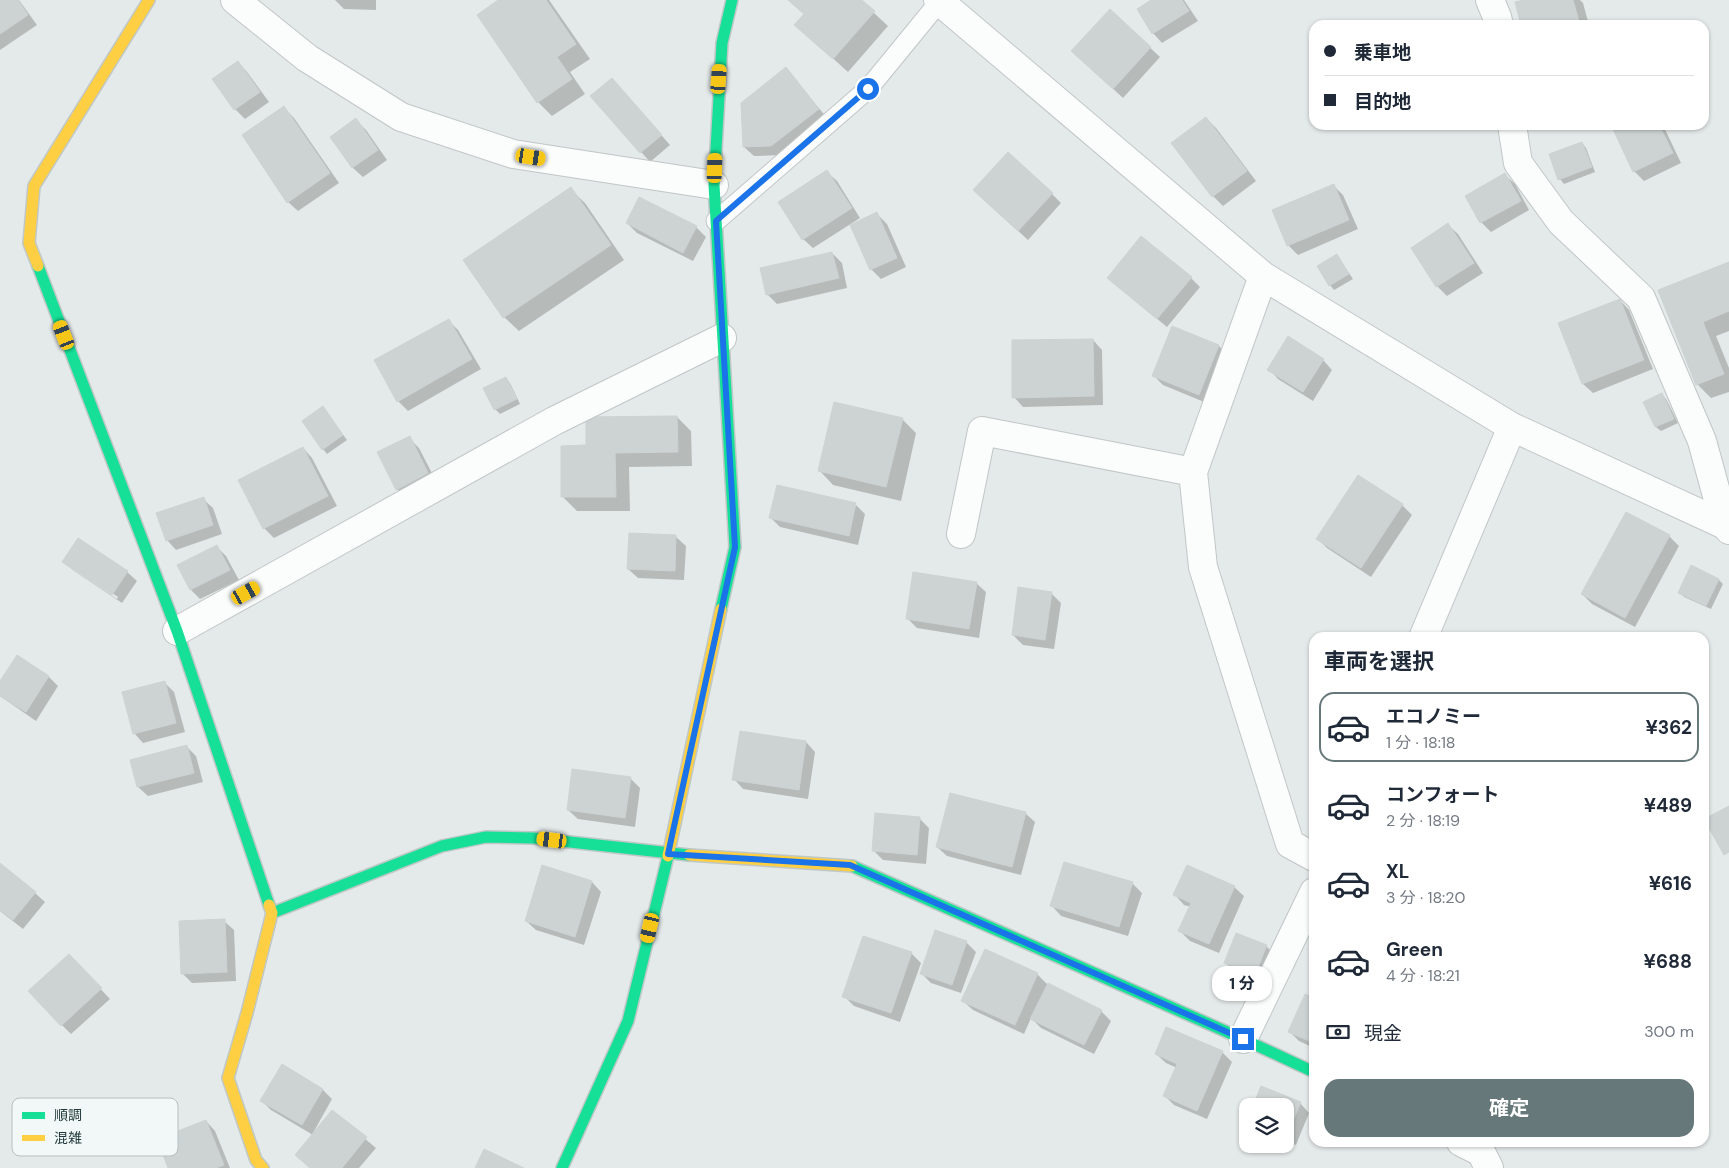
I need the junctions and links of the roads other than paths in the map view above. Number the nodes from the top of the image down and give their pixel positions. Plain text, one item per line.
1 (149, 0) edge
2 (235, 0) edge
3 (732, 0) edge
4 (939, 0) edge
5 (1490, 0) edge
6 (1498, 20) edge
7 (1513, 130) edge
8 (714, 185) junction
9 (716, 221) junction
10 (1263, 276) junction
11 (722, 338) junction
12 (1512, 427) junction
13 (1193, 472) junction
14 (1728, 525) edge
15 (961, 534) dead end
16 (178, 631) junction
17 (1426, 632) edge
18 (668, 854) junction
19 (1309, 854) edge
20 (1309, 902) edge
21 (272, 913) junction
22 (1243, 1039) junction
23 (1309, 1070) edge
24 (1471, 1147) edge
25 (263, 1168) edge
26 (562, 1168) edge
27 (1489, 1168) edge

1 - 16 street
2 - 8 street
3 - 8 street
4 - 9 lane
4 - 10 street
5 - 6 street
7 - 14 street
8 - 9 street
9 - 11 street
10 - 12 street
10 - 13 street
11 - 16 street
11 - 18 street
12 - 14 street
12 - 17 street
13 - 15 street
13 - 19 street
16 - 21 street
18 - 21 street
18 - 22 street
18 - 26 street
20 - 22 street
21 - 25 street
22 - 23 street
24 - 27 street

